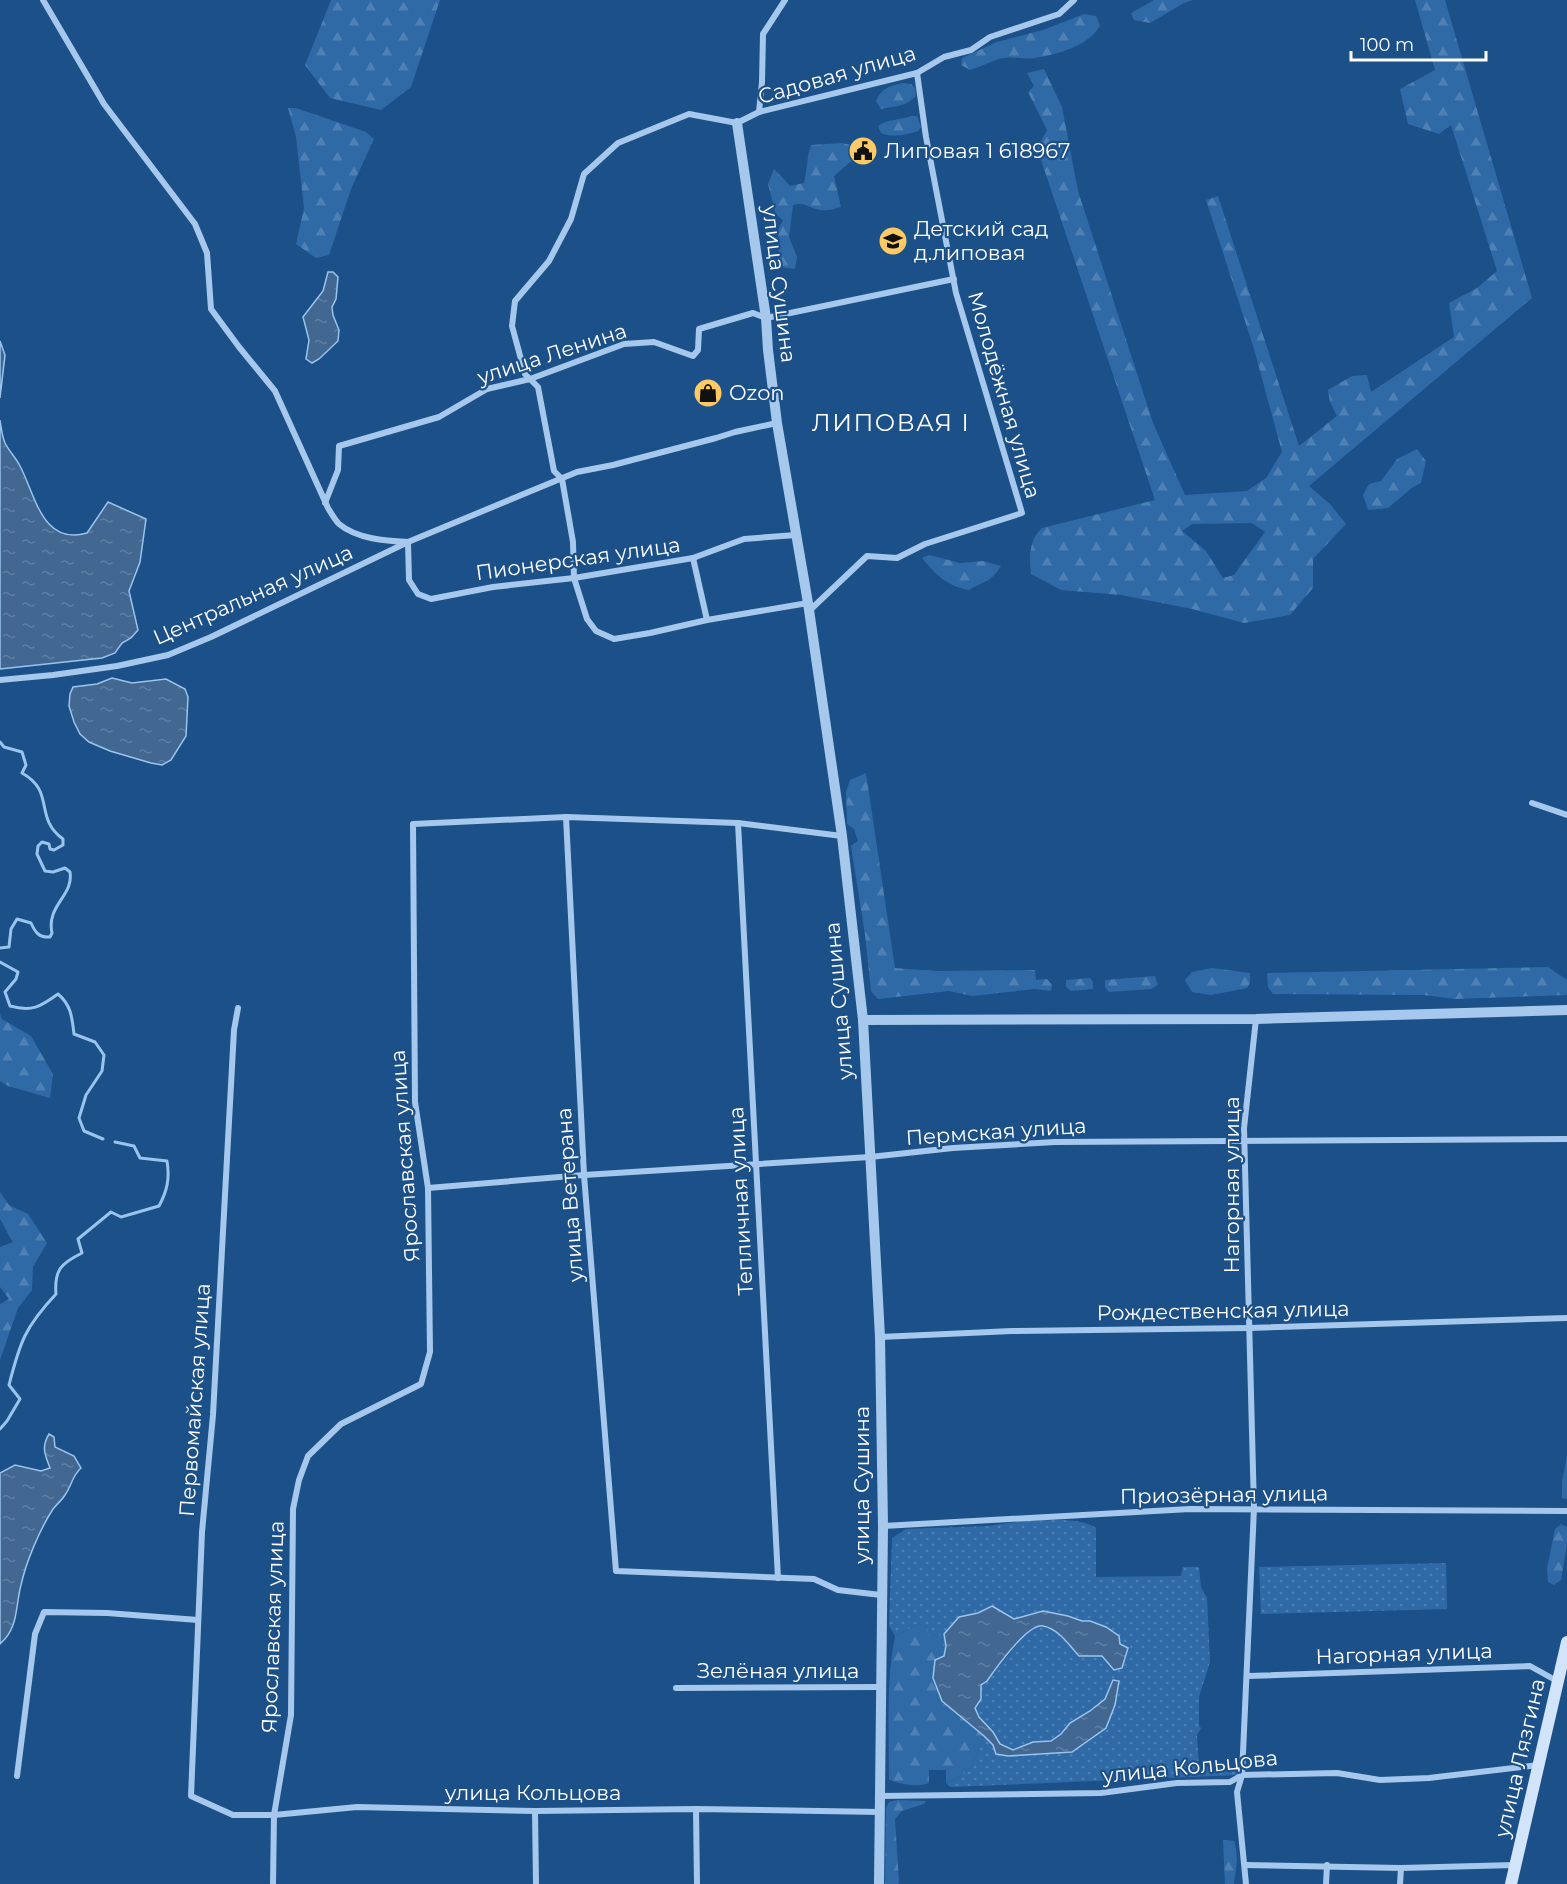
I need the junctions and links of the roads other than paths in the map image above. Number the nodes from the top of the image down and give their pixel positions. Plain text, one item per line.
1 (43, 0) edge
2 (785, 0) edge
3 (1074, 0) edge
4 (917, 73) junction
5 (759, 112) junction
6 (737, 123) junction
7 (954, 279) junction
8 (766, 318) junction
9 (530, 379) junction
10 (777, 423) junction
11 (562, 479) junction
12 (325, 503) junction
13 (796, 536) junction
14 (408, 542) junction
15 (693, 558) junction
16 (574, 578) junction
17 (808, 607) junction
18 (707, 620) junction
19 (0, 680) edge
20 (1532, 803) dead end
21 (1567, 815) edge
22 (566, 817) junction
23 (738, 823) junction
24 (842, 836) junction
25 (237, 1008) dead end
26 (1567, 1010) edge
27 (1256, 1019) junction
28 (863, 1020) junction
29 (1567, 1139) edge
30 (1245, 1140) junction
31 (870, 1157) junction
32 (755, 1163) junction
33 (584, 1175) junction
34 (428, 1188) junction
35 (1567, 1318) edge
36 (1250, 1329) junction
37 (880, 1337) junction
38 (1254, 1508) junction
39 (1567, 1511) edge
40 (883, 1526) junction
41 (778, 1578) junction
42 (881, 1594) junction
43 (198, 1620) junction
44 (1567, 1642) edge
45 (1248, 1677) junction
46 (1558, 1681) junction
47 (880, 1687) junction
48 (676, 1688) dead end
49 (1539, 1765) junction
50 (1242, 1774) junction
51 (17, 1776) dead end
52 (191, 1796) joint
53 (880, 1796) junction
54 (696, 1809) junction
55 (535, 1811) junction
56 (879, 1812) junction
57 (274, 1815) junction
58 (1245, 1865) junction
59 (1327, 1865) junction
60 (1515, 1865) junction
61 (1401, 1868) junction
62 (273, 1884) edge
63 (536, 1884) edge
64 (697, 1884) edge
65 (879, 1884) edge
66 (1245, 1884) edge
67 (1326, 1884) edge
68 (1400, 1884) edge
69 (1511, 1884) edge

1 - 12 street, Центральная улица
2 - 5 street
3 - 4 street, Садовая улица
4 - 5 street, Садовая улица
4 - 7 street, Молодёжная улица
5 - 6 street, Садовая улица
6 - 8 street, улица Сушина
6 - 9 street
7 - 8 street, улица Ленина
7 - 17 street, Молодёжная улица
8 - 9 street, улица Ленина
8 - 10 street, улица Сушина
9 - 11 street
9 - 12 street, улица Ленина
10 - 11 street, Центральная улица
10 - 13 street, улица Сушина
11 - 14 street, Центральная улица
11 - 16 street
12 - 14 street, Центральная улица
13 - 15 street, Пионерская улица
13 - 17 street, улица Сушина
14 - 16 street, Пионерская улица
14 - 19 street, Центральная улица
15 - 16 street, Пионерская улица
15 - 18 street
16 - 18 street
17 - 18 street
17 - 24 street, улица Сушина
20 - 21 street
22 - 23 street
22 - 33 street, улица Ветерана
22 - 34 street, Ярославская улица
23 - 24 street
23 - 32 street, Тепличная улица
24 - 28 street, улица Сушина
25 - 43 street, Первомайская улица
26 - 27 street
27 - 28 street
27 - 30 street, Нагорная улица
28 - 31 street, улица Сушина
29 - 30 street, Пермская улица
30 - 31 street, Пермская улица
30 - 36 street, Нагорная улица
31 - 32 street, Пермская улица
31 - 37 street, улица Сушина
32 - 33 street, Пермская улица
32 - 41 street, Тепличная улица
33 - 34 street, Пермская улица
33 - 41 street, улица Ветерана
34 - 57 street, Ярославская улица
35 - 36 street, Рождественская улица
36 - 37 street, Рождественская улица
36 - 38 street, Нагорная улица
37 - 40 street, улица Сушина
38 - 39 street, Приозёрная улица
38 - 40 street, Приозёрная улица
38 - 45 street, Нагорная улица
40 - 42 street, улица Сушина
41 - 42 street
42 - 47 street, улица Сушина
43 - 51 street
43 - 52 street, Первомайская улица
44 - 46 main road, улица Лязгина
45 - 46 street, Нагорная улица
45 - 50 street, Нагорная улица
46 - 49 main road, улица Лязгина
47 - 48 street, Зелёная улица
47 - 53 street, улица Сушина
49 - 50 street, улица Кольцова
49 - 60 main road, улица Лязгина
50 - 53 street, улица Кольцова
50 - 58 street, Нагорная улица
52 - 57 street, улица Кольцова
53 - 56 street, улица Сушина
54 - 55 street, улица Кольцова
54 - 56 street, улица Кольцова
54 - 64 street
55 - 57 street, улица Кольцова
55 - 63 street
56 - 65 street, улица Сушина
57 - 62 street, Ярославская улица
58 - 59 street
58 - 66 street, Нагорная улица
59 - 61 street
59 - 67 street
60 - 61 street
60 - 69 main road, улица Лязгина
61 - 68 street

